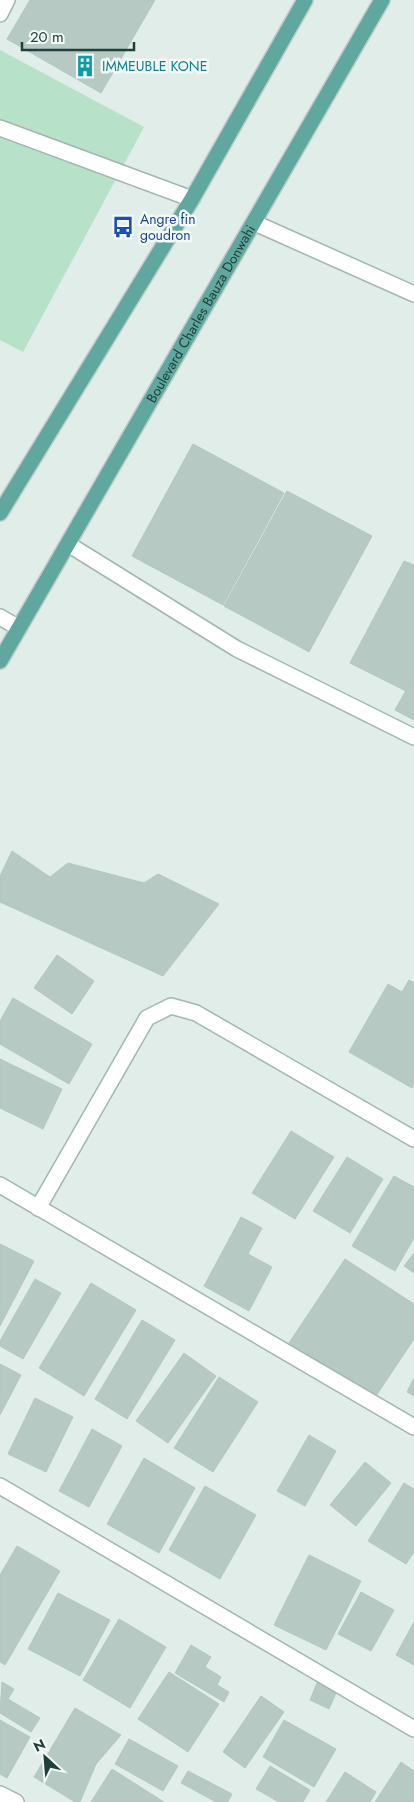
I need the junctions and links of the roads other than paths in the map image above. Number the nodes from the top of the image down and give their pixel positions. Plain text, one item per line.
1 (7, 0) edge
2 (305, 0) edge
3 (382, 0) edge
4 (0, 14) edge
5 (0, 128) edge
6 (192, 199) junction
7 (255, 223) junction
8 (414, 294) edge
9 (0, 513) edge
10 (68, 544) junction
11 (0, 618) edge
12 (19, 628) junction
13 (0, 661) edge
14 (414, 737) edge
15 (414, 1139) edge
16 (0, 1186) edge
17 (38, 1208) junction
18 (414, 1427) edge
19 (0, 1486) edge
20 (414, 1729) edge
21 (0, 1794) edge
22 (16, 1802) edge

1 - 4 street
2 - 6 main road
3 - 7 main road, Boulevard Charles Bauza Donwahi
5 - 6 street
6 - 9 main road
7 - 8 street
7 - 10 main road, Boulevard Charles Bauza Donwahi
10 - 12 main road, Boulevard Charles Bauza Donwahi
10 - 14 street
11 - 12 street
12 - 13 main road, Boulevard Charles Bauza Donwahi
15 - 17 street
16 - 17 street
17 - 18 street
19 - 20 street
21 - 22 street

